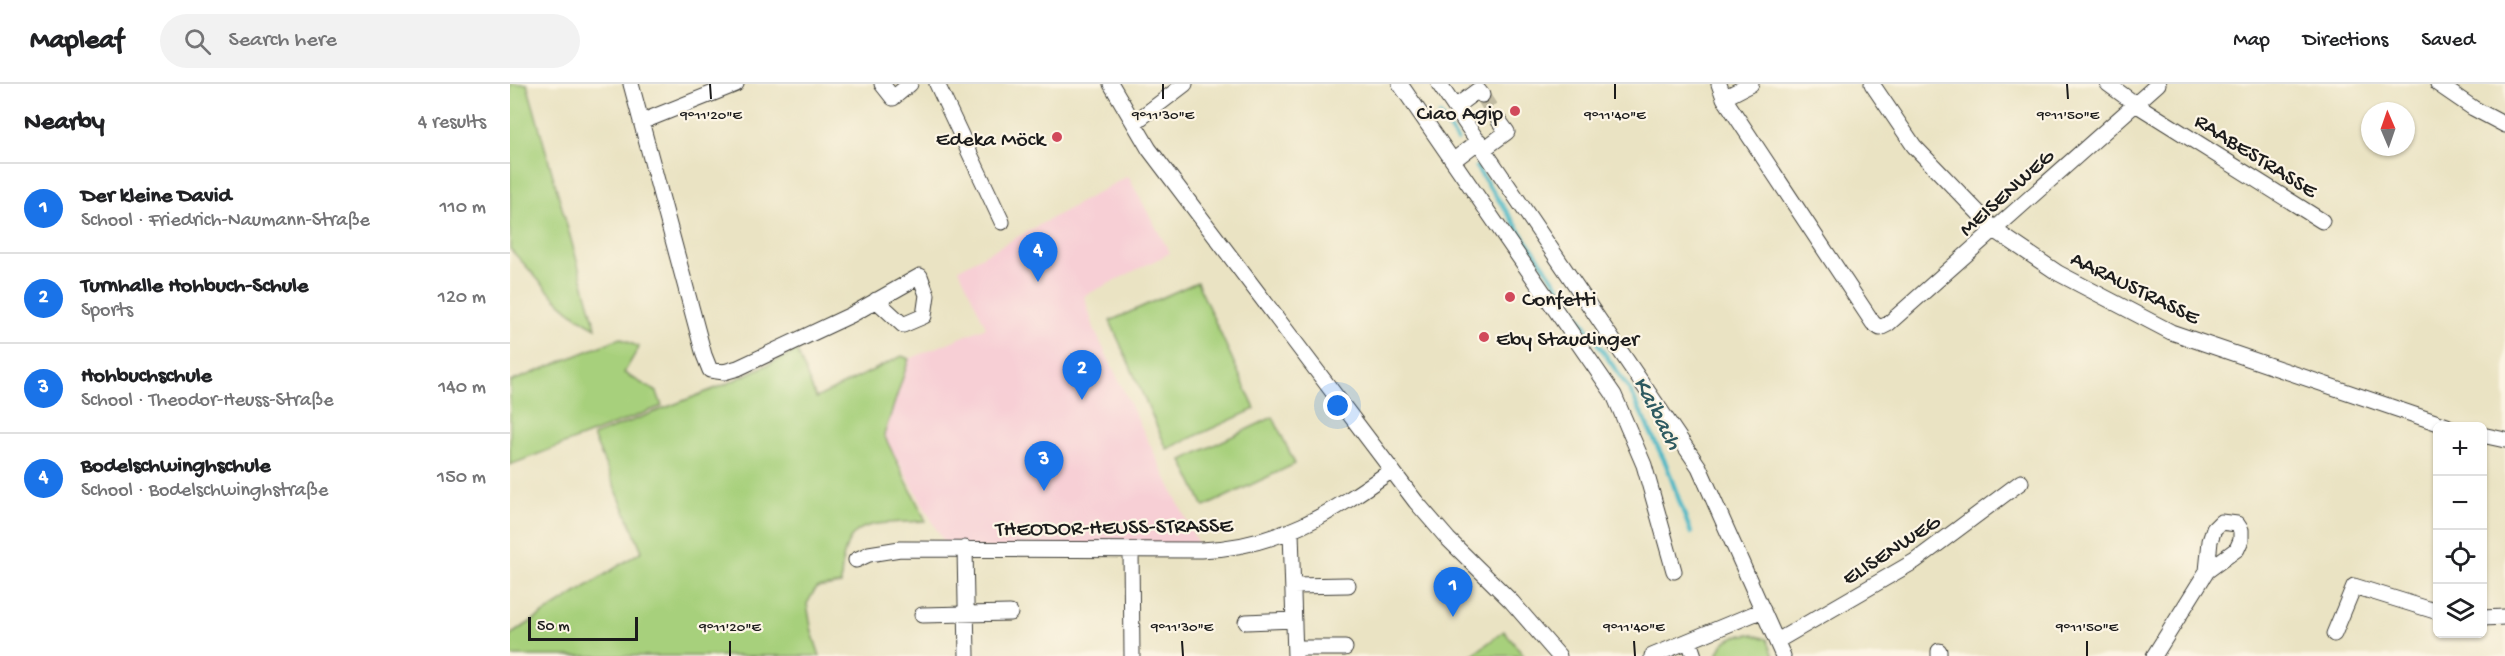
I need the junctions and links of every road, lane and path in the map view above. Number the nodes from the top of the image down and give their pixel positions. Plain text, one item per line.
1 (631, 84) edge
2 (736, 84) edge
3 (882, 84) edge
4 (910, 84) edge
5 (937, 84) edge
6 (1111, 84) edge
7 (1185, 84) edge
8 (1400, 84) edge
9 (1439, 84) edge
10 (1751, 84) edge
11 (1872, 84) edge
12 (2108, 84) edge
13 (2158, 84) edge
14 (2438, 84) edge
15 (1721, 91) edge
16 (1482, 95) dead end
17 (2134, 104) junction
18 (1455, 107) junction
19 (1499, 121) dead end
20 (641, 122) junction
21 (1134, 123) junction
22 (2505, 125) edge
23 (1482, 145) junction
24 (1454, 160) junction
25 (2322, 221) dead end
26 (1002, 222) dead end
27 (1996, 231) junction
28 (876, 300) dead end
29 (2435, 422) edge
30 (2487, 436) edge
31 (2505, 440) edge
32 (1392, 470) junction
33 (2021, 482) dead end
34 (1291, 532) junction
35 (965, 548) junction
36 (1131, 550) junction
37 (856, 560) dead end
38 (1674, 571) dead end
39 (2207, 571) dead end
40 (1348, 585) dead end
41 (1293, 586) junction
42 (1763, 610) junction
43 (2433, 610) edge
44 (1010, 613) dead end
45 (922, 615) dead end
46 (966, 615) junction
47 (2505, 617) edge
48 (2487, 618) edge
49 (1294, 621) junction
50 (1246, 622) dead end
51 (2334, 634) dead end
52 (1689, 641) junction
53 (1777, 641) junction
54 (1345, 648) dead end
55 (1295, 652) edge
56 (967, 656) edge
57 (1132, 656) edge
58 (1559, 656) edge
59 (1652, 656) edge
60 (1694, 656) edge
61 (1783, 656) edge
62 (2154, 656) edge

1 - 20 street
2 - 20 street
3 - 4 street
5 - 26 street
6 - 21 street
7 - 21 street
8 - 24 street
9 - 18 street
10 - 15 street
11 - 27 street, AARAUSTRASSE
12 - 17 street, RAABESTRASSE
13 - 17 street, MEISENWEG
14 - 22 street
15 - 27 street, MEISENWEG
16 - 18 street
17 - 25 street, RAABESTRASSE
17 - 27 street, MEISENWEG
18 - 23 street
19 - 23 street
20 - 28 street
21 - 32 street
23 - 24 street
23 - 42 street
24 - 38 street
27 - 29 street, AARAUSTRASSE
30 - 31 street
32 - 34 street, THEODOR-HEUSS-STRASSE
32 - 58 street
33 - 53 street, ELISENWEG
34 - 36 street, THEODOR-HEUSS-STRASSE
34 - 41 street
35 - 36 street, THEODOR-HEUSS-STRASSE
35 - 37 street, THEODOR-HEUSS-STRASSE
35 - 46 street
36 - 57 street
39 - 62 street
40 - 41 street
41 - 49 street
42 - 52 street
42 - 53 street
43 - 51 street
44 - 46 street
45 - 46 street
46 - 56 street
47 - 48 street
49 - 50 street
49 - 55 street
52 - 59 street
52 - 60 street
53 - 61 street
54 - 55 street

